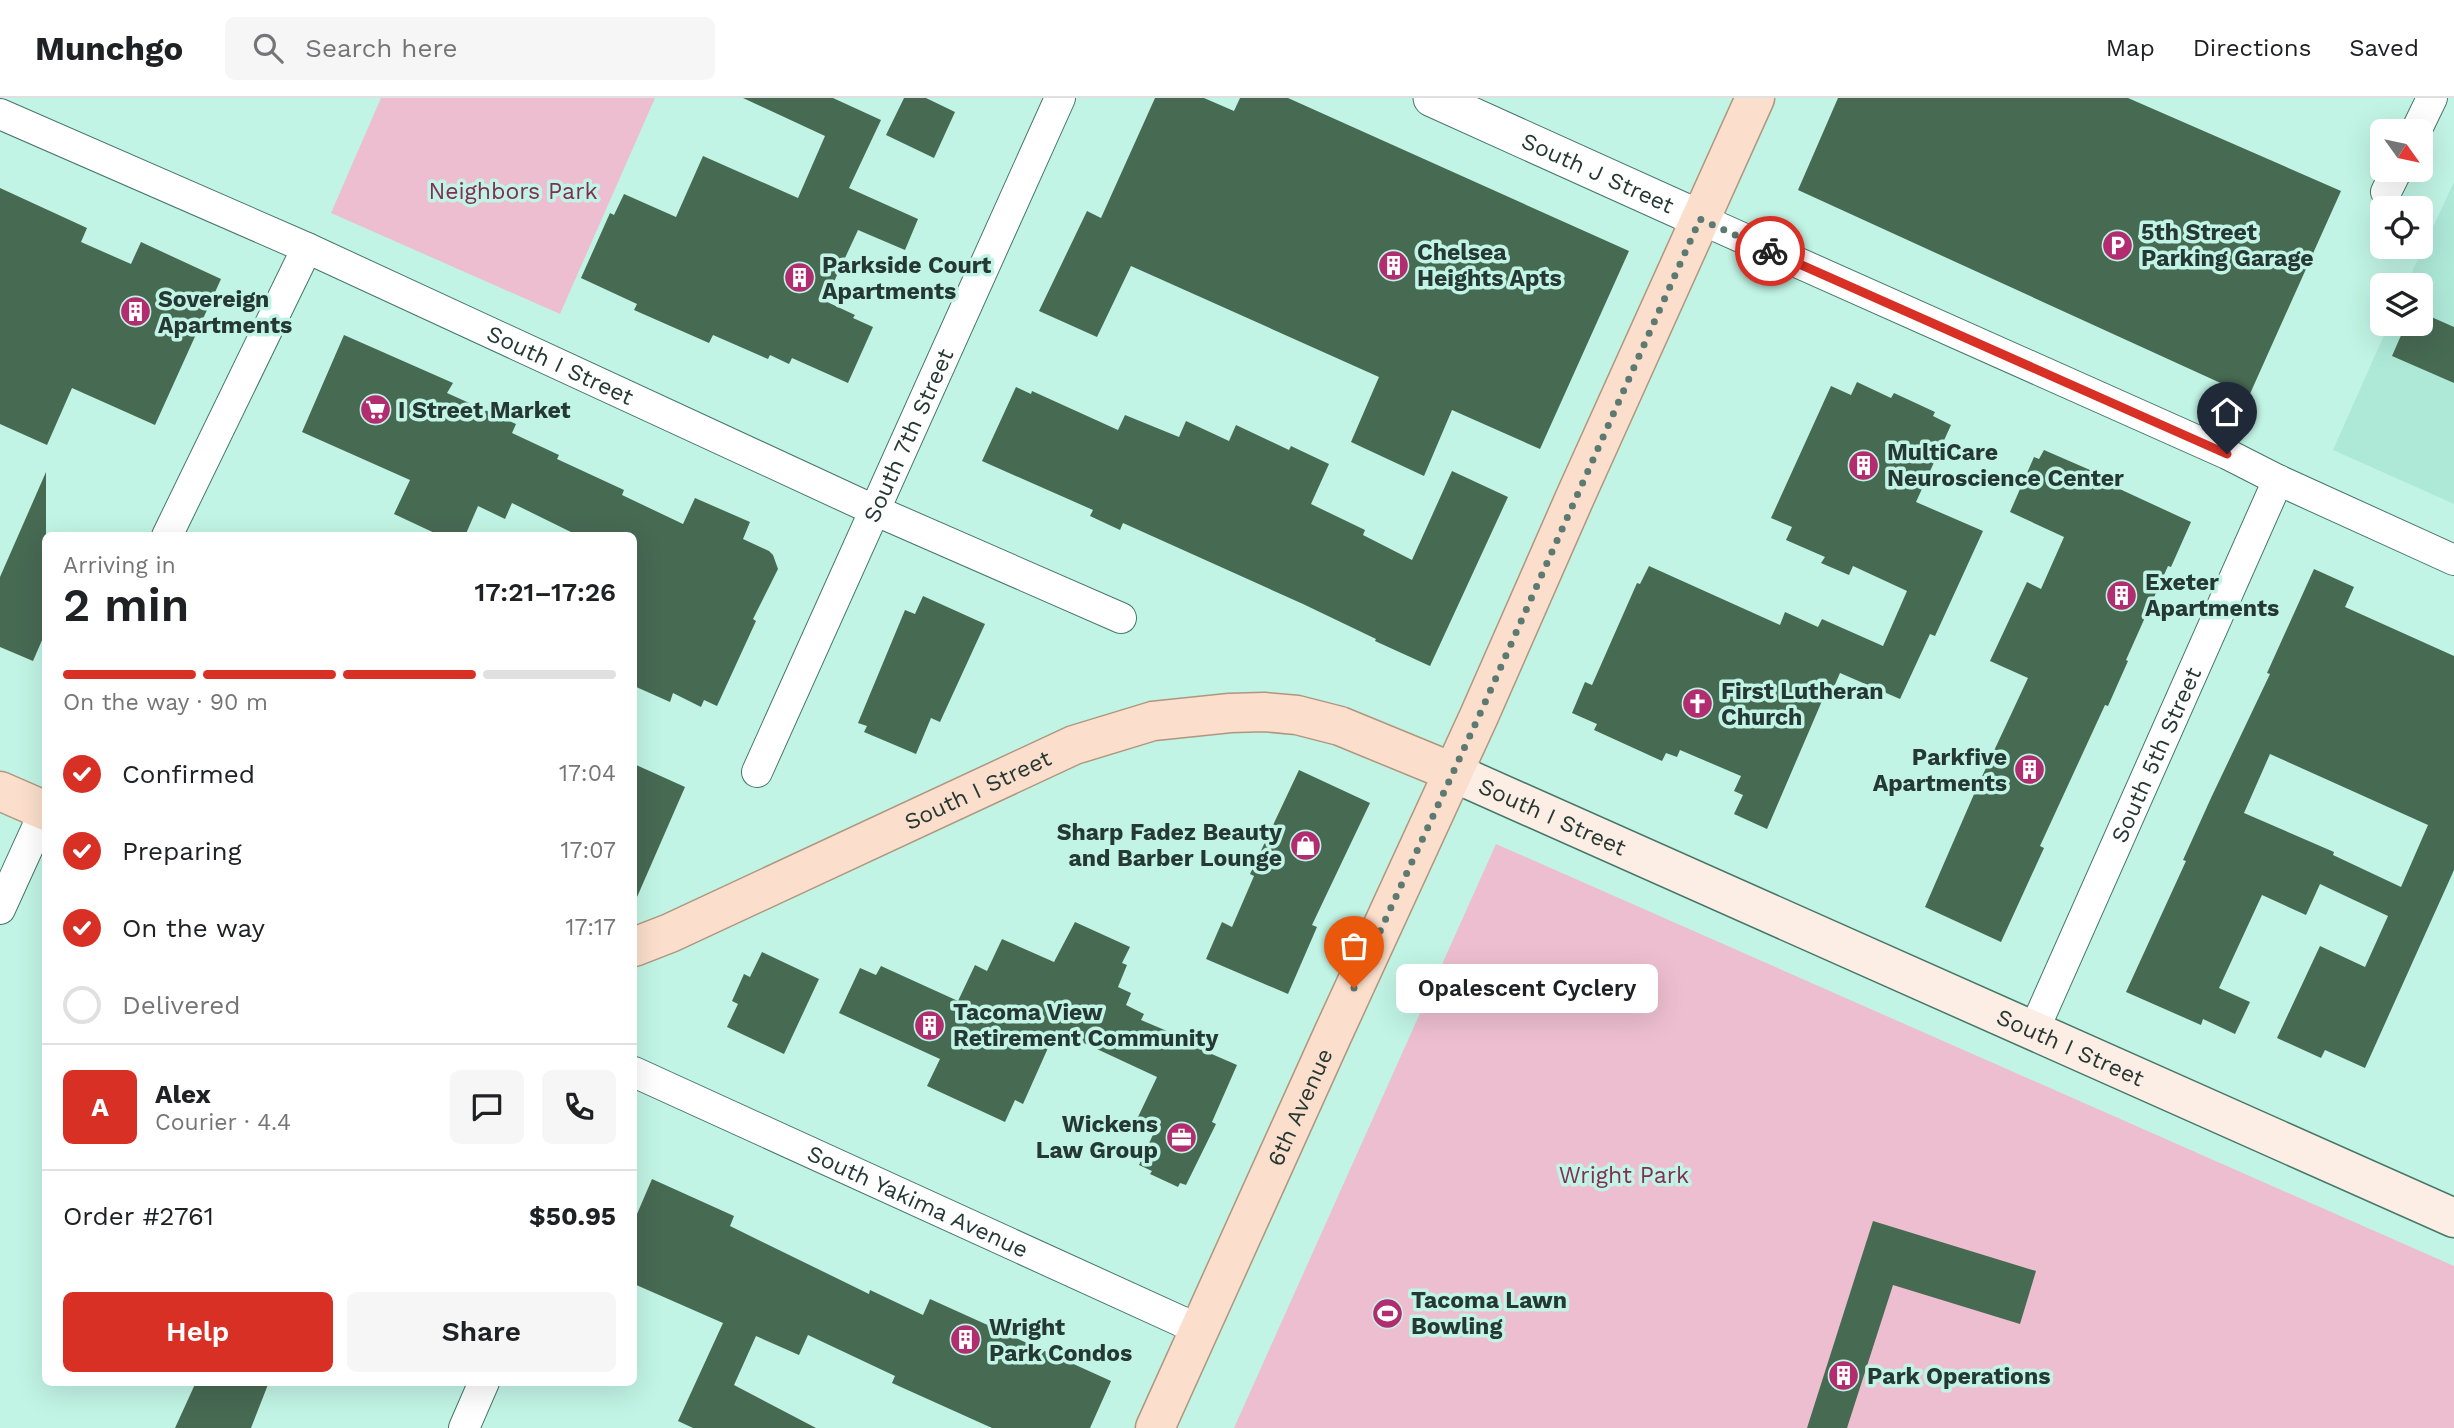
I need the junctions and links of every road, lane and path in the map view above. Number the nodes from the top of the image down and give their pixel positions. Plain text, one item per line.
1 (1060, 98) edge
2 (1432, 98) edge
3 (1755, 98) edge
4 (2432, 98) edge
5 (0, 114) edge
6 (2422, 119) edge
7 (1700, 219) junction
8 (307, 248) junction
9 (2278, 480) junction
10 (874, 510) junction
11 (169, 532) edge
12 (2454, 560) edge
13 (1121, 618) dead end
14 (757, 772) dead end
15 (1452, 772) junction
16 (0, 791) edge
17 (42, 809) edge
18 (42, 817) edge
19 (0, 909) edge
20 (637, 946) edge
21 (2034, 1030) junction
22 (637, 1073) edge
23 (2454, 1218) edge
24 (1200, 1330) junction
25 (482, 1386) edge
26 (464, 1428) edge
27 (1156, 1428) edge

1 - 10 street, South 7th Street
2 - 7 street, South J Street
3 - 7 main road, 6th Avenue
4 - 6 street
5 - 8 street, South I Street
7 - 9 street, South J Street
7 - 15 main road, 6th Avenue
8 - 10 street, South I Street
8 - 11 street
9 - 12 street, South J Street
9 - 21 street, South 5th Street
10 - 13 street, South I Street
10 - 14 street, South 7th Street
15 - 20 main road, South I Street
15 - 21 main road, South I Street
15 - 24 main road, 6th Avenue
16 - 17 main road
18 - 19 street
21 - 23 main road, South I Street
22 - 24 street, South Yakima Avenue
24 - 27 main road, 6th Avenue
25 - 26 street

